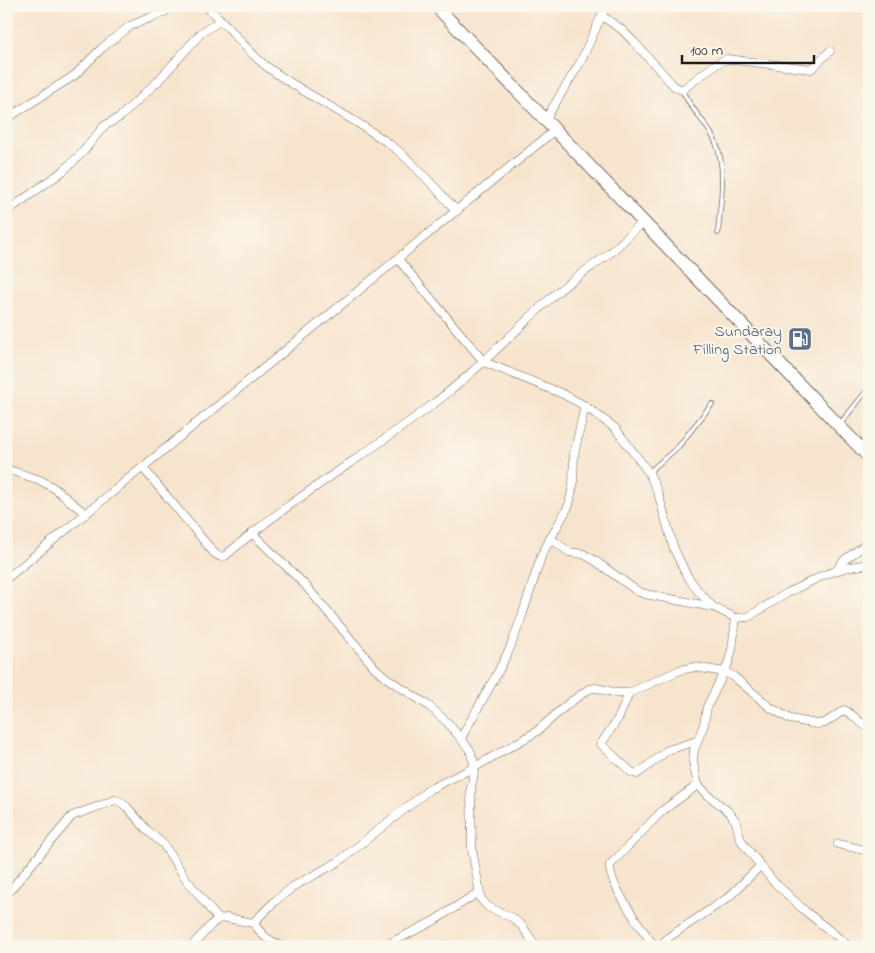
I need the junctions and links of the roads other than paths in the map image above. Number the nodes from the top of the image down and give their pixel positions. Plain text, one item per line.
1 (172, 6) edge
2 (205, 6) edge
3 (436, 6) edge
4 (606, 6) edge
5 (602, 16) junction
6 (220, 21) junction
7 (830, 51) dead end
8 (682, 90) junction
9 (6, 119) edge
10 (545, 120) junction
11 (555, 130) junction
12 (457, 211) junction
13 (6, 212) edge
14 (643, 222) junction
15 (718, 233) dead end
16 (398, 259) junction
17 (484, 362) junction
18 (869, 388) edge
19 (712, 404) dead end
20 (585, 406) junction
21 (838, 426) junction
22 (869, 457) edge
23 (143, 468) junction
24 (6, 469) edge
25 (649, 473) junction
26 (86, 514) junction
27 (252, 533) junction
28 (550, 538) junction
29 (869, 542) edge
30 (869, 564) edge
31 (836, 571) junction
32 (6, 579) edge
33 (713, 607) junction
34 (736, 618) junction
35 (724, 672) junction
36 (629, 693) junction
37 (869, 728) edge
38 (461, 738) junction
39 (697, 741) junction
40 (475, 767) junction
41 (698, 785) junction
42 (838, 844) dead end
43 (869, 851) edge
44 (760, 866) junction
45 (479, 892) junction
46 (6, 895) edge
47 (218, 920) junction
48 (253, 923) junction
49 (191, 947) edge
50 (280, 947) edge
51 (386, 947) edge
52 (536, 947) edge
53 (657, 947) edge
54 (850, 947) edge

1 - 9 street
2 - 6 street
3 - 10 main road
4 - 5 street
5 - 8 street
5 - 10 street
6 - 12 street
6 - 13 street
7 - 8 street
8 - 15 lane
10 - 11 main road
11 - 12 street
11 - 14 main road
12 - 16 street
14 - 17 street
14 - 21 main road
16 - 17 street
16 - 23 street
17 - 20 street
17 - 27 street
18 - 21 lane
19 - 25 lane
20 - 25 street
20 - 28 street
21 - 22 main road
23 - 26 street
23 - 27 street
24 - 26 street
25 - 33 street
26 - 32 street
27 - 38 street
28 - 33 street
28 - 38 street
29 - 31 street
30 - 31 street
31 - 34 street
33 - 34 street
34 - 35 street
35 - 36 street
35 - 37 street
35 - 39 street
36 - 39 street
36 - 40 street
38 - 40 street
39 - 41 street
40 - 45 street
40 - 48 street
41 - 44 street
41 - 53 street
42 - 43 street
44 - 53 street
44 - 54 street
45 - 51 street
45 - 52 street
46 - 47 street
47 - 48 street
47 - 49 street
48 - 50 street

